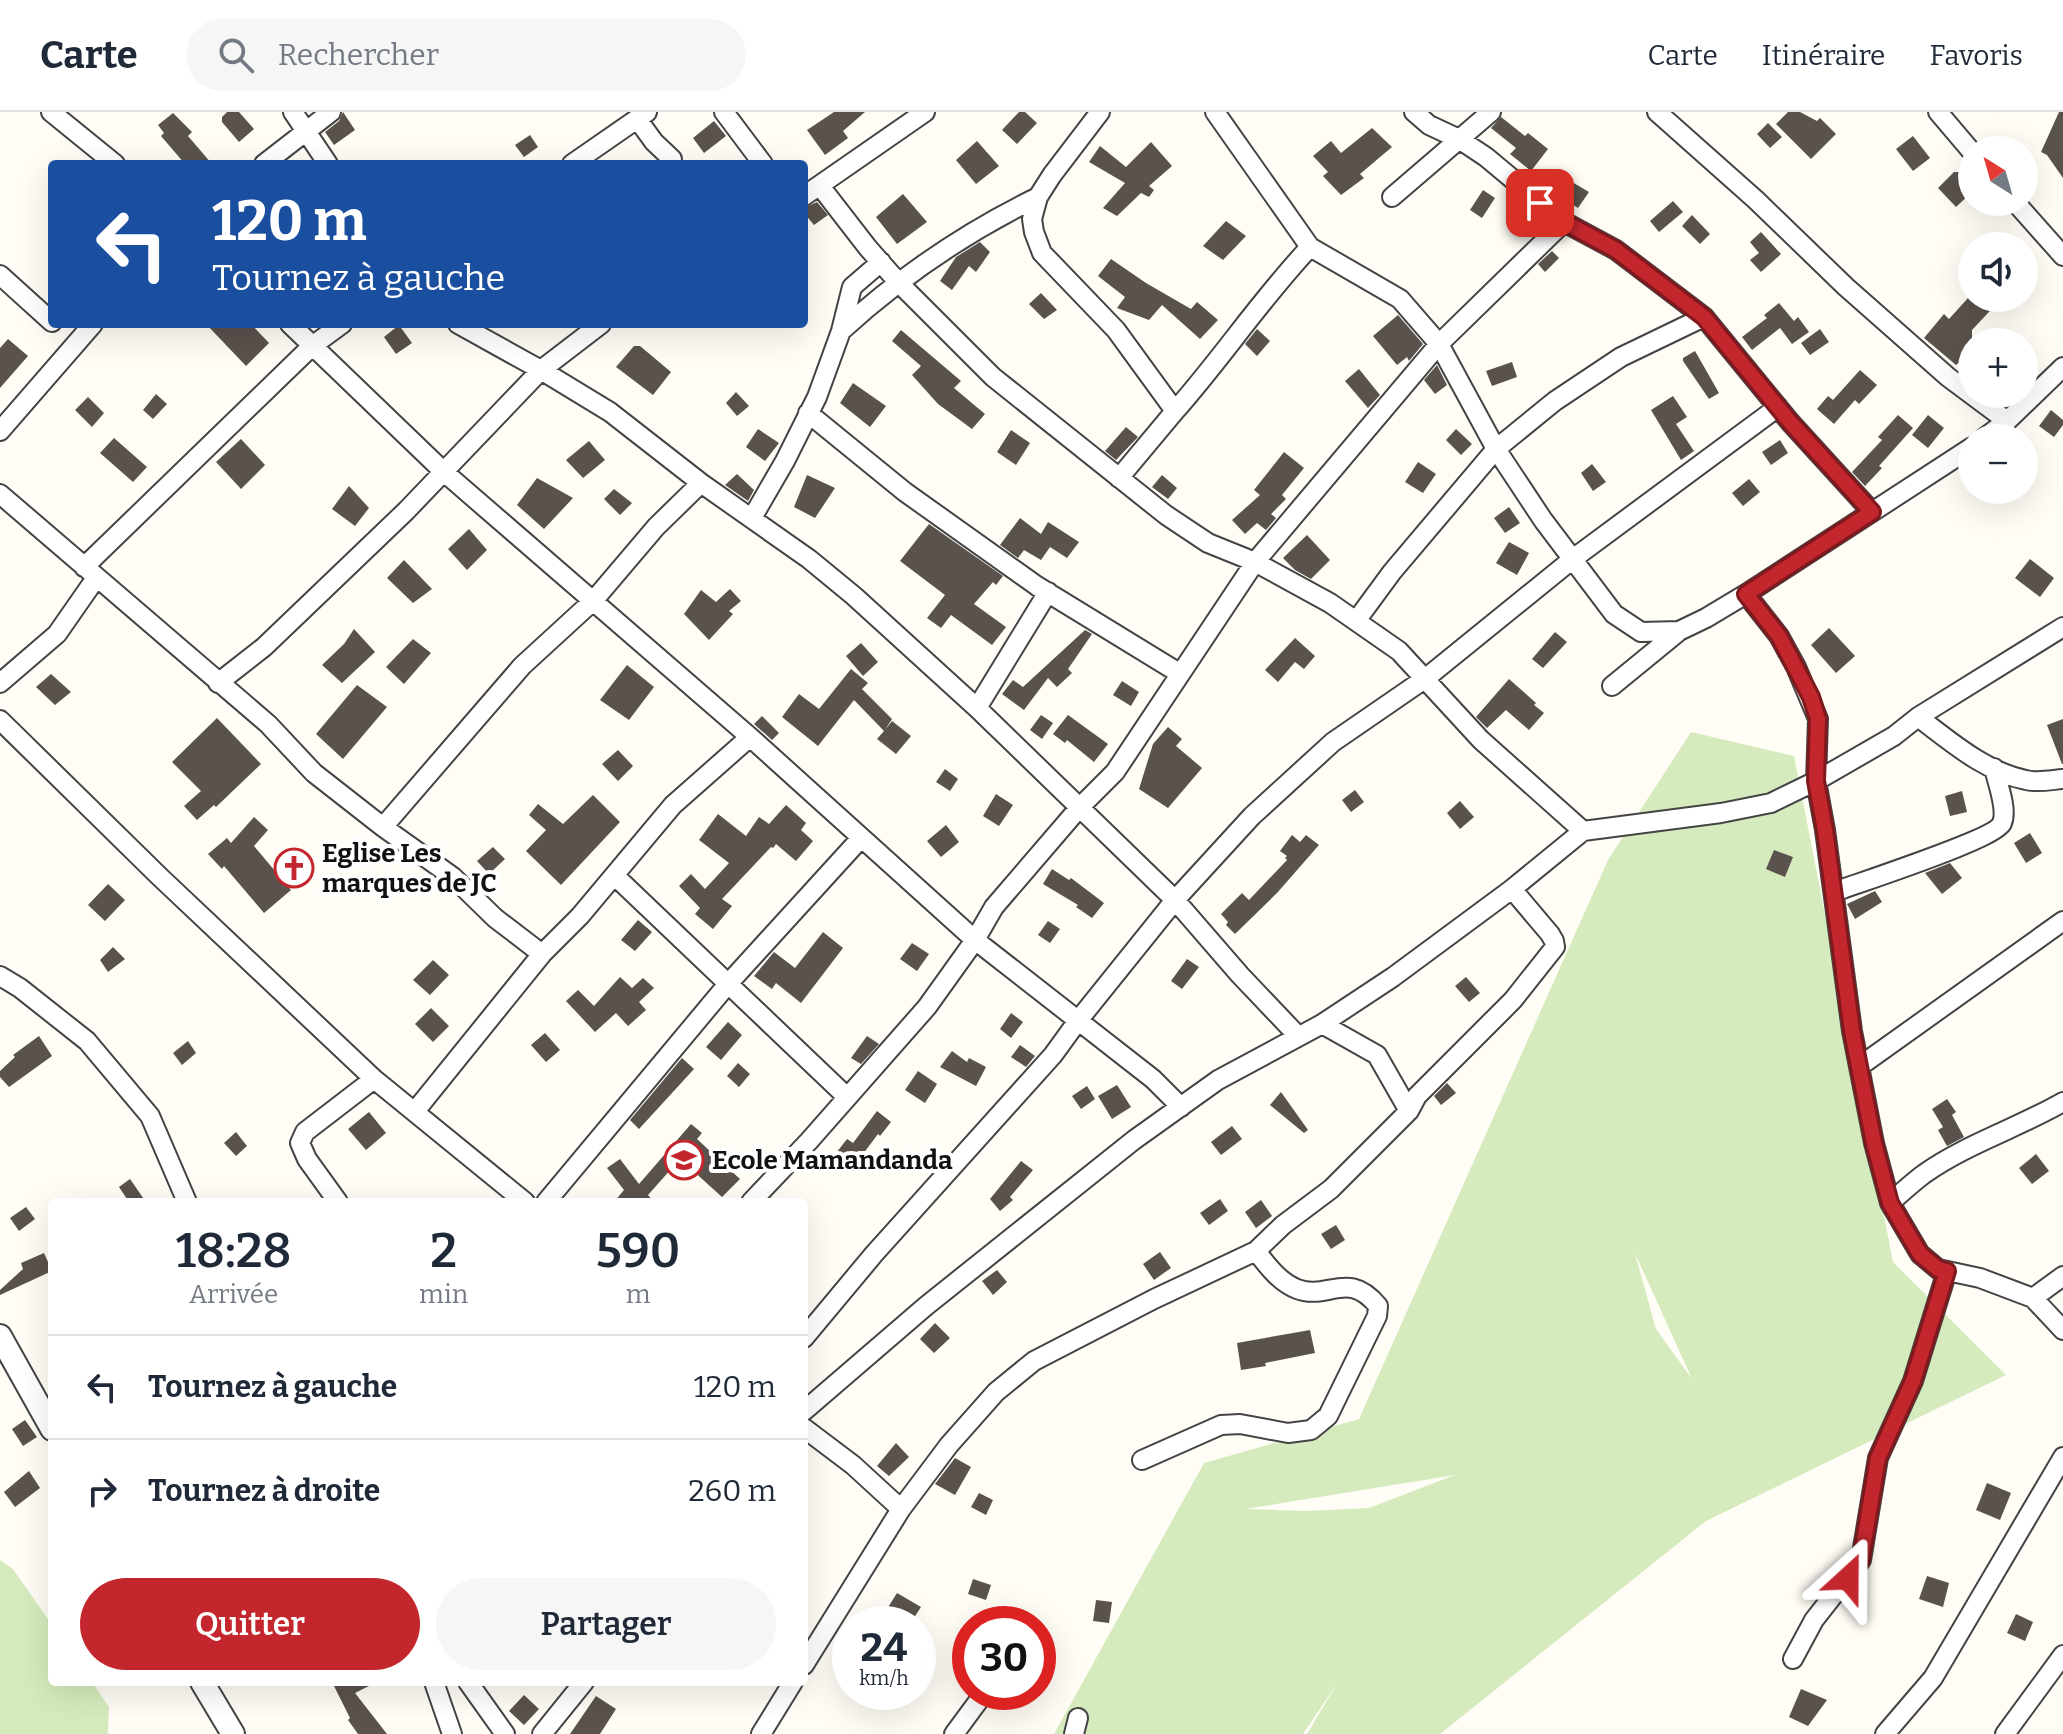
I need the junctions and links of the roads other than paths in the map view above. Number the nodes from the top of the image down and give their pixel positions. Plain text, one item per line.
1 (51, 112) edge
2 (293, 112) edge
3 (331, 112) edge
4 (724, 112) edge
5 (925, 112) edge
6 (1100, 112) edge
7 (1215, 112) edge
8 (1414, 112) edge
9 (1491, 112) edge
10 (1657, 112) edge
11 (1938, 112) edge
12 (643, 116) edge
13 (305, 130) junction
14 (1958, 136) edge
15 (1459, 139) junction
16 (672, 159) dead end
17 (110, 160) edge
18 (269, 160) edge
19 (325, 160) edge
20 (578, 160) edge
21 (760, 160) edge
22 (812, 191) edge
23 (1038, 197) junction
24 (1392, 197) dead end
25 (2027, 216) edge
26 (1564, 222) junction
27 (1310, 247) junction
28 (2063, 256) edge
29 (881, 262) junction
30 (0, 275) edge
31 (898, 282) junction
32 (1704, 317) junction
33 (48, 318) edge
34 (59, 328) edge
35 (89, 328) edge
36 (294, 328) edge
37 (337, 328) edge
38 (465, 328) edge
39 (596, 328) edge
40 (841, 331) junction
41 (76, 343) junction
42 (1439, 344) junction
43 (312, 346) junction
44 (2063, 367) edge
45 (541, 370) junction
46 (1778, 407) junction
47 (1175, 411) junction
48 (808, 413) junction
49 (2007, 421) junction
50 (2003, 424) edge
51 (0, 431) edge
52 (1496, 449) junction
53 (1958, 456) edge
54 (444, 472) junction
55 (1119, 478) junction
56 (701, 483) junction
57 (0, 494) edge
58 (1872, 512) junction
59 (752, 518) junction
60 (1574, 558) junction
61 (1255, 562) junction
62 (90, 572) junction
63 (1048, 592) junction
64 (1746, 594) junction
65 (594, 600) junction
66 (1356, 621) junction
67 (2063, 627) edge
68 (1679, 631) junction
69 (1179, 673) junction
70 (1426, 678) junction
71 (0, 683) edge
72 (218, 683) junction
73 (1612, 686) dead end
74 (977, 708) junction
75 (1918, 717) junction
76 (0, 720) edge
77 (750, 737) junction
78 (1994, 768) junction
79 (2063, 779) edge
80 (1816, 781) junction
81 (1079, 808) junction
82 (383, 827) junction
83 (1583, 831) junction
84 (861, 838) junction
85 (615, 876) junction
86 (1512, 889) junction
87 (1834, 892) junction
88 (1175, 900) junction
89 (2063, 921) edge
90 (975, 940) junction
91 (542, 954) junction
92 (0, 976) edge
93 (727, 985) junction
94 (1077, 1022) junction
95 (1322, 1024) junction
96 (1298, 1036) junction
97 (1860, 1066) junction
98 (374, 1079) junction
99 (847, 1097) junction
100 (2063, 1102) edge
101 (1181, 1107) junction
102 (416, 1110) junction
103 (1409, 1111) junction
104 (185, 1198) edge
105 (335, 1198) edge
106 (520, 1198) edge
107 (549, 1198) edge
108 (755, 1198) edge
109 (1890, 1203) junction
110 (1256, 1251) junction
111 (1947, 1271) junction
112 (2063, 1276) edge
113 (2033, 1298) junction
114 (2063, 1330) edge
115 (808, 1333) edge
116 (0, 1336) edge
117 (808, 1408) edge
118 (48, 1422) edge
119 (808, 1431) edge
120 (2063, 1457) edge
121 (1142, 1460) dead end
122 (901, 1509) junction
123 (808, 1659) edge
124 (1793, 1659) dead end
125 (2060, 1666) edge
126 (204, 1686) edge
127 (435, 1686) edge
128 (471, 1686) edge
129 (581, 1686) edge
130 (791, 1686) edge
131 (972, 1710) edge
132 (224, 1730) edge
133 (452, 1734) edge
134 (505, 1734) edge
135 (542, 1734) edge
136 (761, 1734) edge
137 (954, 1734) edge
138 (1885, 1734) edge
139 (2005, 1734) edge

1 - 17 street
2 - 13 street
3 - 13 street
4 - 21 street
5 - 22 street
6 - 23 street
7 - 27 street
8 - 15 street
9 - 15 street
10 - 49 street
11 - 14 street
12 - 16 street
12 - 20 street
13 - 18 street
13 - 19 street
15 - 24 street
15 - 26 street
22 - 29 street
23 - 31 street
23 - 47 street
25 - 28 street
26 - 32 street
26 - 42 street
27 - 42 street
27 - 47 street
29 - 31 street
29 - 40 street
30 - 33 street
31 - 40 street
31 - 55 street
32 - 46 street
32 - 52 street
34 - 41 street
35 - 41 street
36 - 43 street
37 - 43 street
38 - 45 street
39 - 45 street
40 - 48 street
41 - 51 street
42 - 52 street
42 - 61 street
43 - 54 street
43 - 62 street
44 - 49 street
45 - 54 street
45 - 56 street
46 - 58 street
46 - 60 street
47 - 55 street
48 - 59 street
48 - 63 street
49 - 50 street
52 - 60 street
52 - 66 street
53 - 58 street
54 - 65 street
54 - 72 street
55 - 61 street
56 - 59 street
56 - 65 street
57 - 62 street
58 - 64 street
59 - 74 street
60 - 68 street
60 - 70 street
61 - 66 street
61 - 69 street
62 - 71 street
62 - 72 street
63 - 69 street
63 - 74 street
64 - 68 street
64 - 80 street
65 - 77 street
65 - 82 street
66 - 70 street
67 - 75 street
68 - 73 street
69 - 81 street
70 - 83 street
70 - 88 street
72 - 82 street
74 - 81 street
75 - 78 street
75 - 80 street
76 - 98 street
77 - 84 street
77 - 85 street
78 - 79 street
78 - 87 street
80 - 83 street
80 - 87 street
81 - 88 street
81 - 90 street
82 - 91 street
83 - 86 street
84 - 90 street
84 - 93 street
85 - 91 street
85 - 93 street
86 - 95 street
86 - 103 street
87 - 97 street
88 - 94 street
88 - 96 street
89 - 97 street
90 - 94 street
90 - 99 street
91 - 102 street
92 - 104 street
93 - 99 street
93 - 107 street
94 - 101 street
94 - 115 street
95 - 96 street
95 - 103 street
96 - 101 street
97 - 109 street
98 - 102 street
98 - 105 street
99 - 108 street
100 - 109 street
101 - 117 street
102 - 106 street
103 - 110 street
109 - 111 street
110 - 121 street
110 - 122 street
111 - 113 street
111 - 124 street
112 - 113 street
113 - 114 street
116 - 118 street
119 - 122 street
120 - 138 street
122 - 123 street
125 - 139 street
126 - 132 street
127 - 133 street
128 - 134 street
129 - 135 street
130 - 136 street
131 - 137 street

